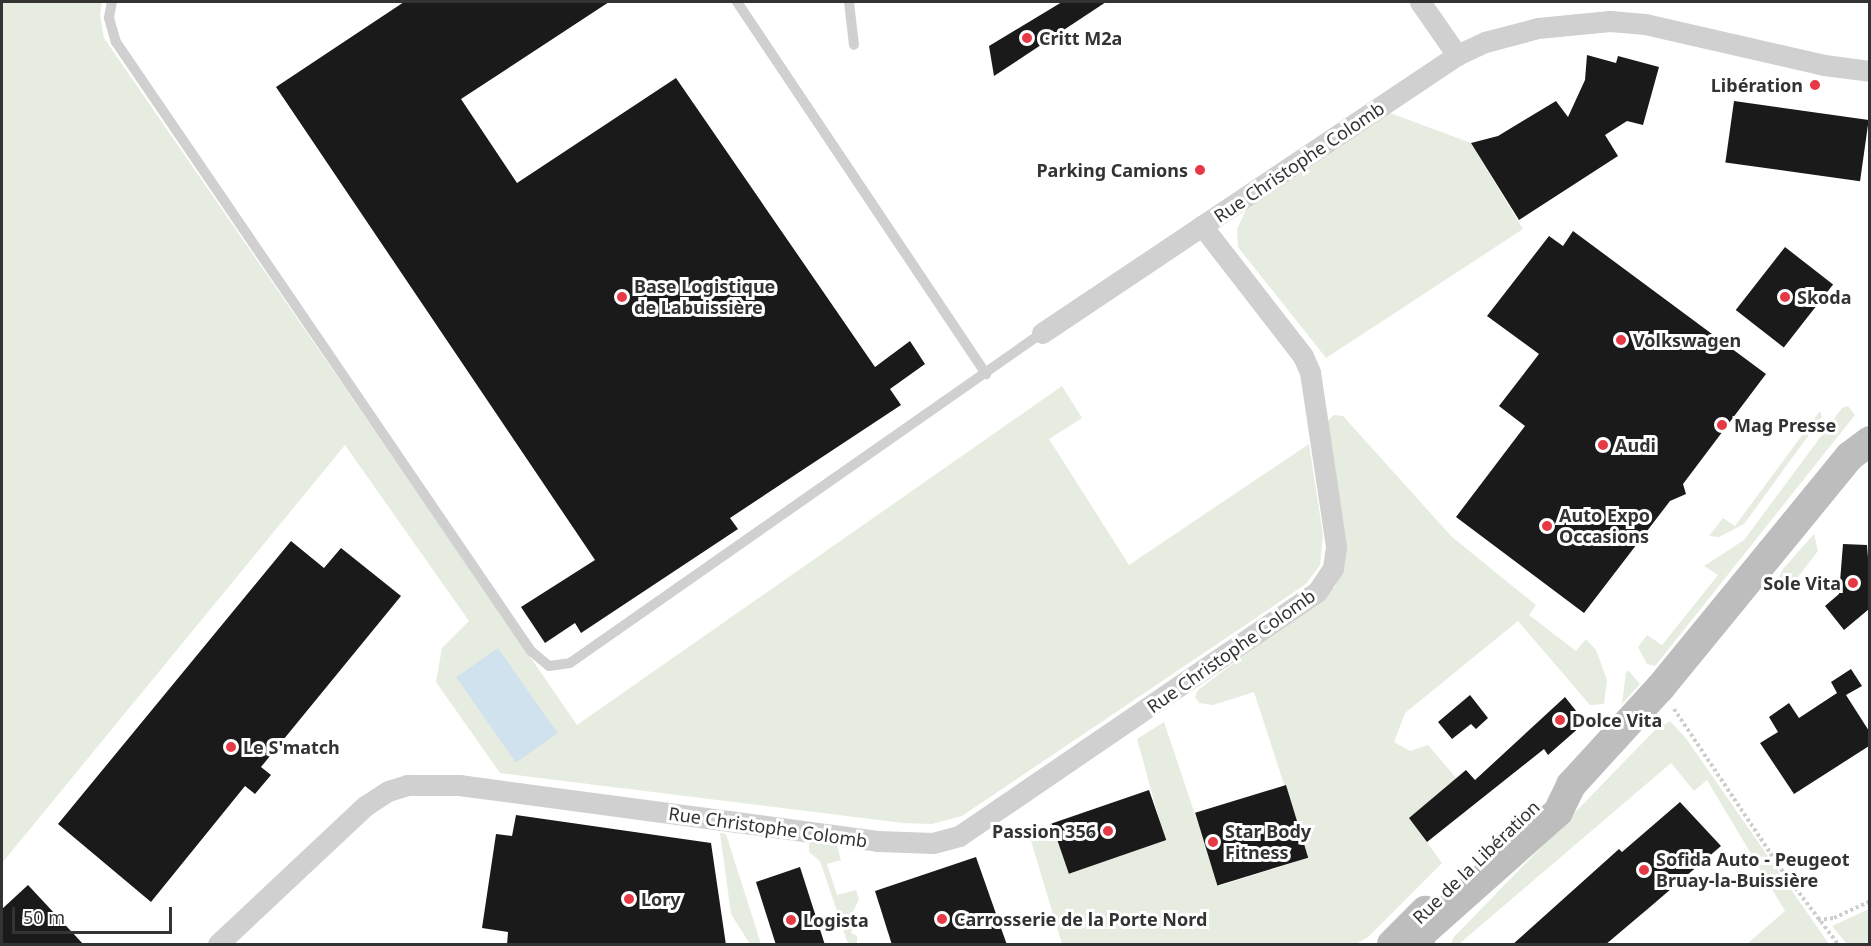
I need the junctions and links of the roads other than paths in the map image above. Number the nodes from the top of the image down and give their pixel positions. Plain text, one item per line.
1 (112, 2) edge
2 (737, 2) edge
3 (849, 2) edge
4 (1420, 2) edge
5 (854, 45) dead end
6 (1457, 55) junction
7 (1869, 71) edge
8 (1202, 226) junction
9 (1042, 333) joint
10 (986, 374) junction
11 (1869, 415) edge
12 (1860, 448) edge
13 (1567, 792) junction
14 (1446, 911) junction
15 (218, 945) edge
16 (1392, 945) edge
17 (1416, 945) edge
18 (1438, 945) edge

1 - 10 lane
2 - 10 lane
3 - 5 lane
4 - 6 street
6 - 7 street, Rue Christophe Colomb
6 - 8 street, Rue Christophe Colomb
8 - 9 street
8 - 15 street, Rue Christophe Colomb
9 - 10 lane
11 - 12 main road, Rue de la Libération
12 - 13 main road, Rue de la Libération
13 - 14 main road, Rue de la Libération
13 - 16 main road, Rue de la Libération
14 - 17 main road, Rue de la Libération
14 - 18 main road

